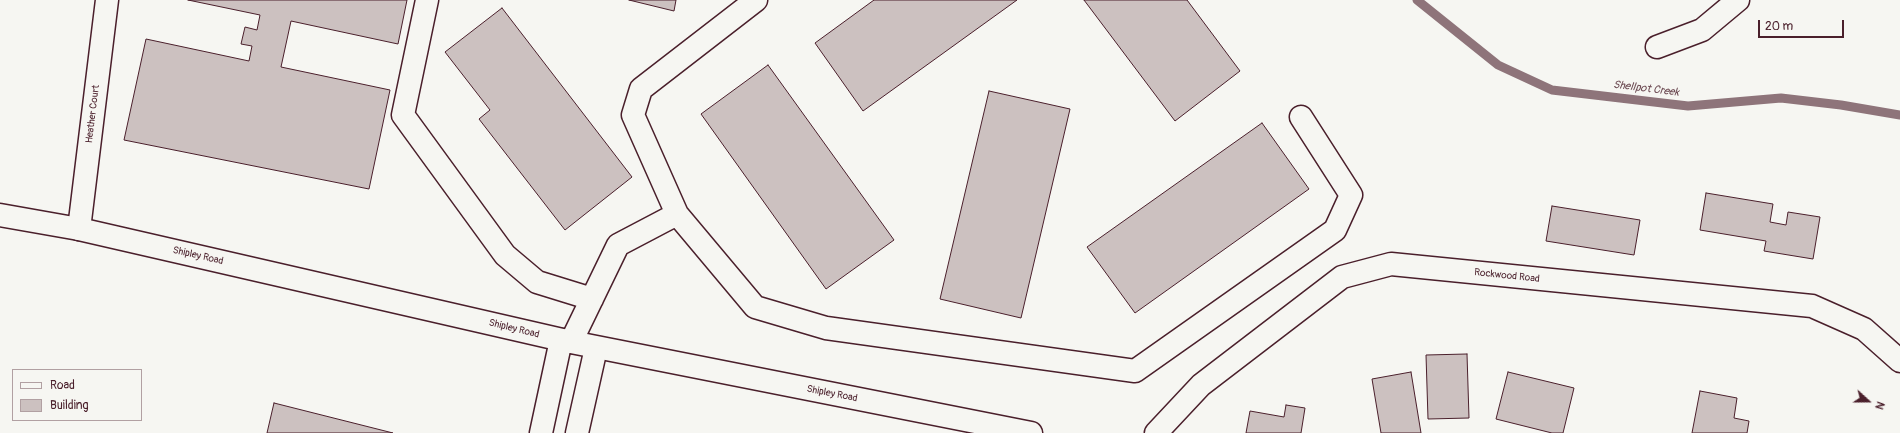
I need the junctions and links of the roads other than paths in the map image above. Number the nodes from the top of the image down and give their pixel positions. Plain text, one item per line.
1 (107, 0) edge
2 (427, 0) edge
3 (756, 0) edge
4 (1738, 0) edge
5 (1657, 47) dead end
6 (1300, 117) dead end
7 (677, 214) junction
8 (0, 215) edge
9 (80, 229) junction
10 (592, 299) junction
11 (566, 341) junction
12 (596, 348) junction
13 (1900, 361) edge
14 (541, 433) edge
15 (577, 433) edge
16 (1030, 433) edge
17 (1156, 433) edge

1 - 9 street, Heather Court
2 - 10 street
3 - 7 street
4 - 5 street
6 - 7 street
7 - 10 street
8 - 9 street, Shipley Road
9 - 11 street, Shipley Road
10 - 11 street
11 - 12 street, Shipley Road
11 - 14 street
12 - 15 street
12 - 16 street, Shipley Road
13 - 17 street, Rockwood Road

